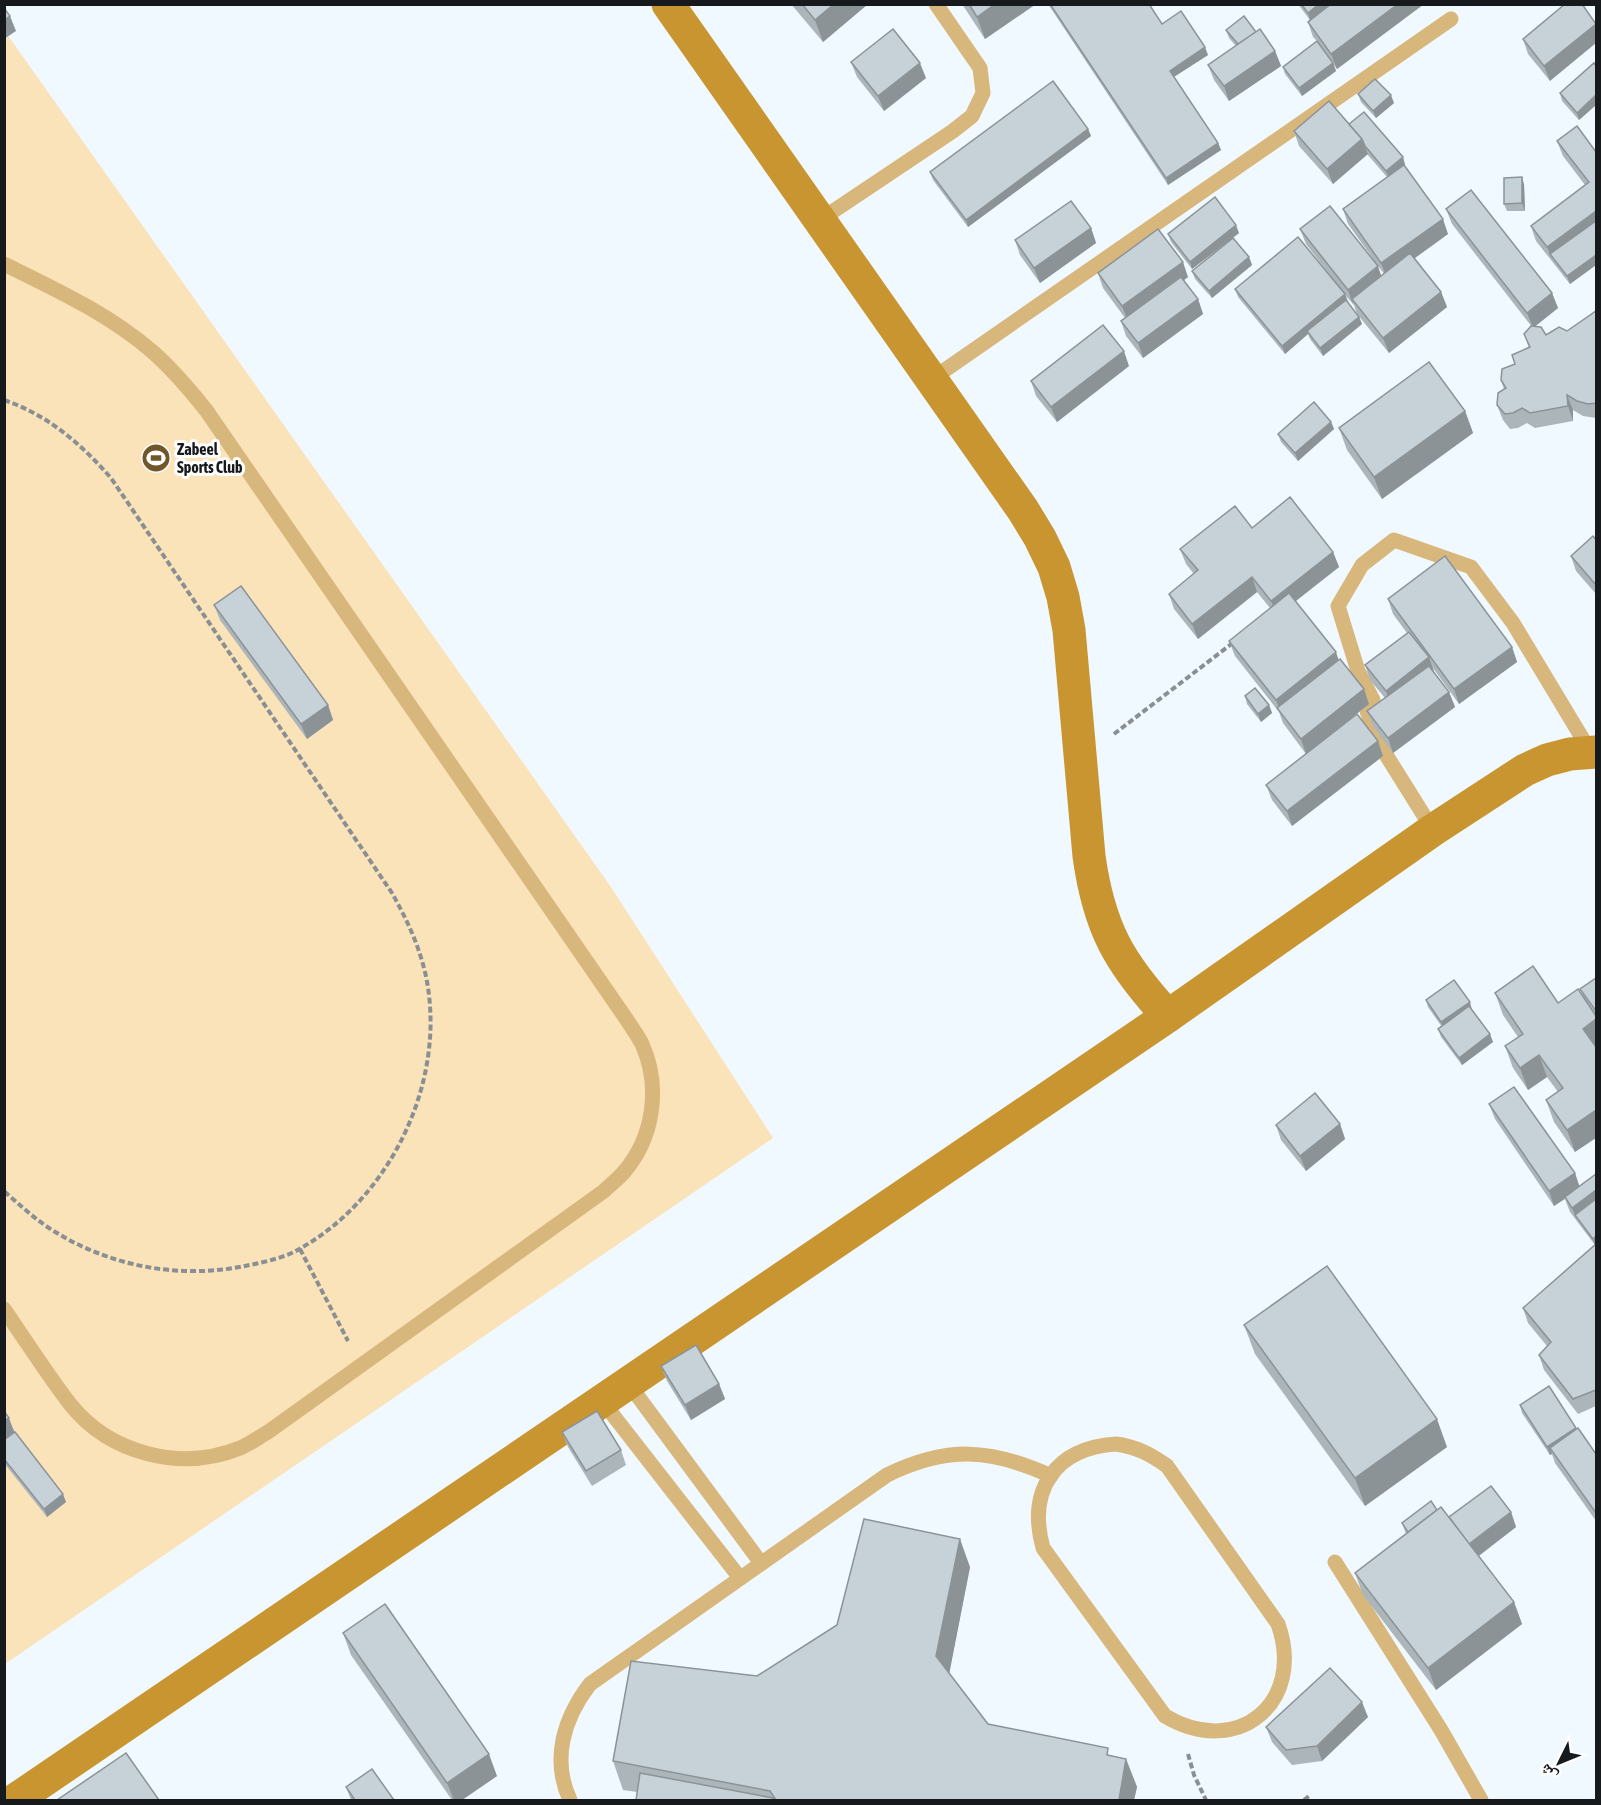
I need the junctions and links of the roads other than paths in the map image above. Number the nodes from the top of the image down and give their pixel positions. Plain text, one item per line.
1 (668, 4) edge
2 (936, 4) edge
3 (1450, 20) dead end
4 (820, 220) junction
5 (4, 264) edge
6 (932, 380) junction
7 (1593, 752) edge
8 (1433, 830) junction
9 (1168, 1016) junction
10 (4, 1310) edge
11 (615, 1392) junction
12 (1051, 1476) junction
13 (1335, 1562) dead end
14 (761, 1563) junction
15 (740, 1578) junction
16 (15, 1800) edge
17 (570, 1800) edge
18 (1481, 1800) edge

1 - 4 street
2 - 4 lane
3 - 6 lane
4 - 6 street
5 - 10 lane
6 - 9 street
7 - 8 street
7 - 8 lane
8 - 9 street
9 - 11 street
11 - 14 lane
11 - 15 lane
11 - 16 street
12 - 12 lane
12 - 14 lane
13 - 18 lane
14 - 15 lane
15 - 17 lane

